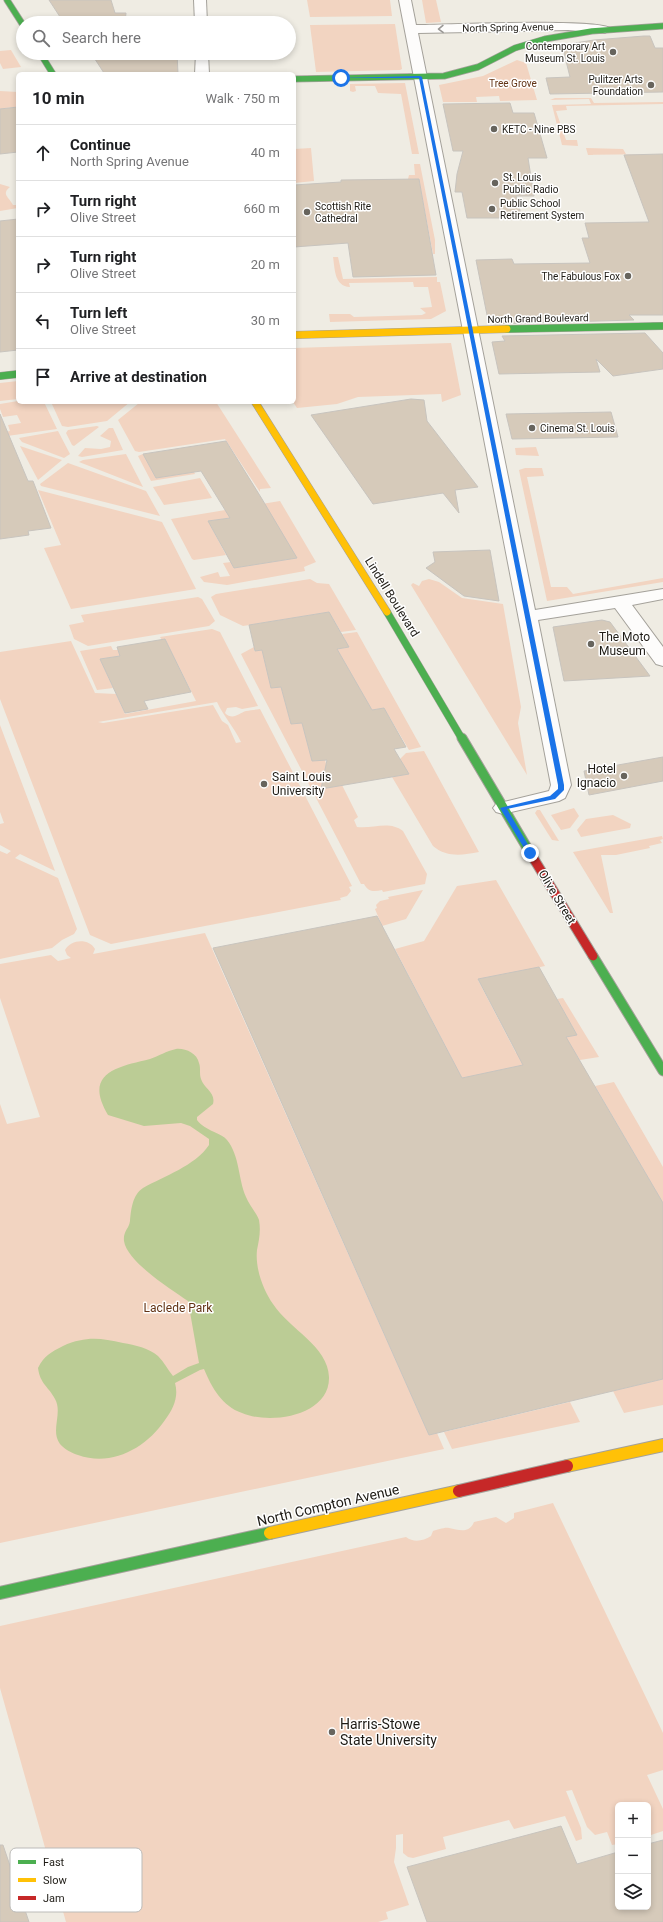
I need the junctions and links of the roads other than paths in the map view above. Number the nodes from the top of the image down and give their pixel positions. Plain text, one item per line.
1 (7, 0) edge
2 (200, 0) edge
3 (405, 0) edge
4 (17, 16) edge
5 (201, 16) edge
6 (663, 26) edge
7 (411, 29) junction
8 (605, 30) junction
9 (44, 60) edge
10 (202, 60) edge
11 (52, 72) edge
12 (202, 72) edge
13 (420, 77) junction
14 (296, 79) edge
15 (663, 326) edge
16 (472, 330) junction
17 (296, 335) edge
18 (16, 374) edge
19 (0, 376) edge
20 (256, 404) edge
21 (663, 594) edge
22 (620, 602) junction
23 (527, 616) junction
24 (663, 660) edge
25 (503, 808) junction
26 (663, 1071) edge
27 (663, 1445) edge
28 (0, 1593) edge

1 - 4 main road
2 - 5 street
3 - 7 street
6 - 8 main road, North Spring Avenue
8 -> 7 street, North Spring Avenue
7 - 13 street
8 - 13 main road, North Spring Avenue
9 - 11 main road
10 - 12 street
13 - 14 main road, North Spring Avenue
13 - 16 street
15 - 16 main road, North Grand Boulevard
16 - 17 main road, North Grand Boulevard
16 - 23 street
18 - 19 main road
20 - 25 main road, Lindell Boulevard
21 - 22 street
22 - 23 street
22 - 24 street
23 - 25 street
25 - 26 main road, Olive Street
27 - 28 main road, North Compton Avenue

